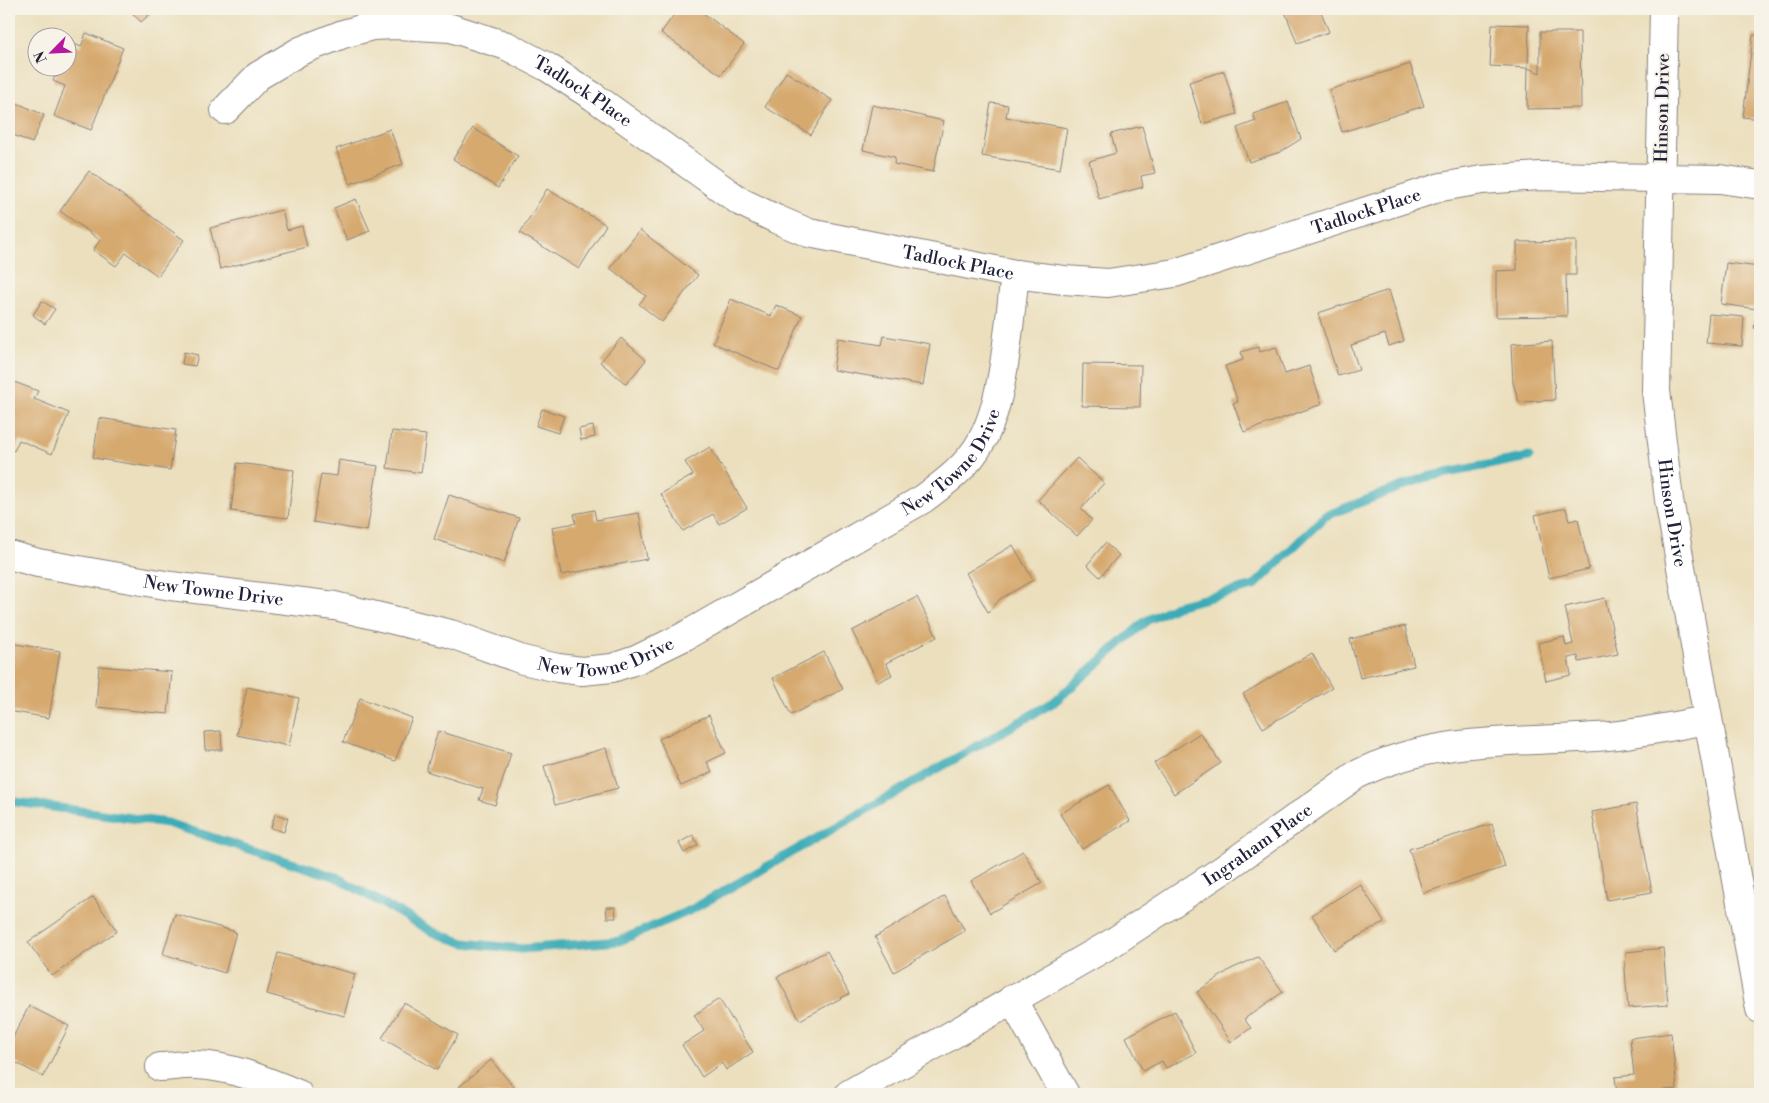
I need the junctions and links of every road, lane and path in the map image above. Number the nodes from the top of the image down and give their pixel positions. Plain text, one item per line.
1 (1664, 9) edge
2 (225, 110) dead end
3 (1660, 179) junction
4 (1760, 185) edge
5 (1015, 274) junction
6 (9, 555) edge
7 (1708, 720) junction
8 (1750, 888) edge
9 (1012, 999) junction
10 (1760, 1009) edge
11 (160, 1067) dead end
12 (298, 1094) edge
13 (849, 1094) edge
14 (1065, 1094) edge

1 - 3 street, Hinson Drive
2 - 5 street, Tadlock Place
3 - 4 street, Tadlock Place
3 - 5 street, Tadlock Place
3 - 7 street, Hinson Drive
5 - 6 street, New Towne Drive
7 - 8 street, Hinson Drive
7 - 9 street, Ingraham Place
8 - 10 street, Hinson Drive
9 - 13 street, Ingraham Place
9 - 14 street
11 - 12 street

